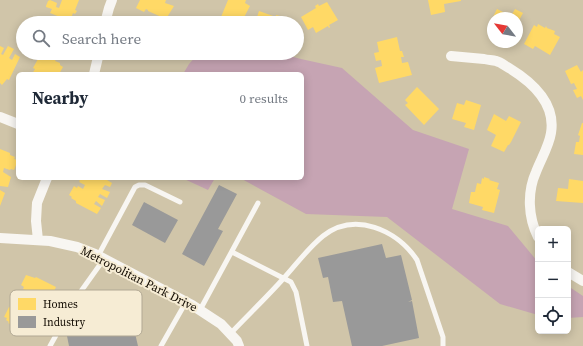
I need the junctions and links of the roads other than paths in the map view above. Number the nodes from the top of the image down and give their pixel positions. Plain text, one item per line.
1 (112, 0) edge
2 (107, 16) edge
3 (451, 56) dead end
4 (97, 60) edge
5 (94, 72) edge
6 (0, 117) edge
7 (16, 123) edge
8 (46, 180) edge
9 (180, 202) dead end
10 (258, 203) dead end
11 (535, 231) edge
12 (0, 238) edge
13 (38, 240) junction
14 (232, 252) junction
15 (101, 258) junction
16 (571, 274) edge
17 (283, 279) junction
18 (583, 282) edge
19 (81, 290) edge
20 (186, 302) junction
21 (200, 310) junction
22 (230, 334) junction
23 (56, 336) edge
24 (50, 346) edge
25 (161, 346) edge
26 (239, 346) edge
27 (307, 346) edge
28 (443, 346) edge

1 - 2 street
3 - 11 street
4 - 5 street
6 - 7 street
8 - 13 street
9 - 15 lane
10 - 14 lane
12 - 13 street, Metropolitan Park Drive
13 - 15 street, Metropolitan Park Drive
14 - 17 lane
14 - 21 lane
15 - 19 lane
15 - 20 street, Metropolitan Park Drive
16 - 18 street
17 - 22 lane
17 - 27 lane
17 - 28 lane
20 - 21 street, Metropolitan Park Drive
20 - 25 lane
21 - 22 street, Metropolitan Park Drive
22 - 26 street, Metropolitan Park Drive
23 - 24 lane

